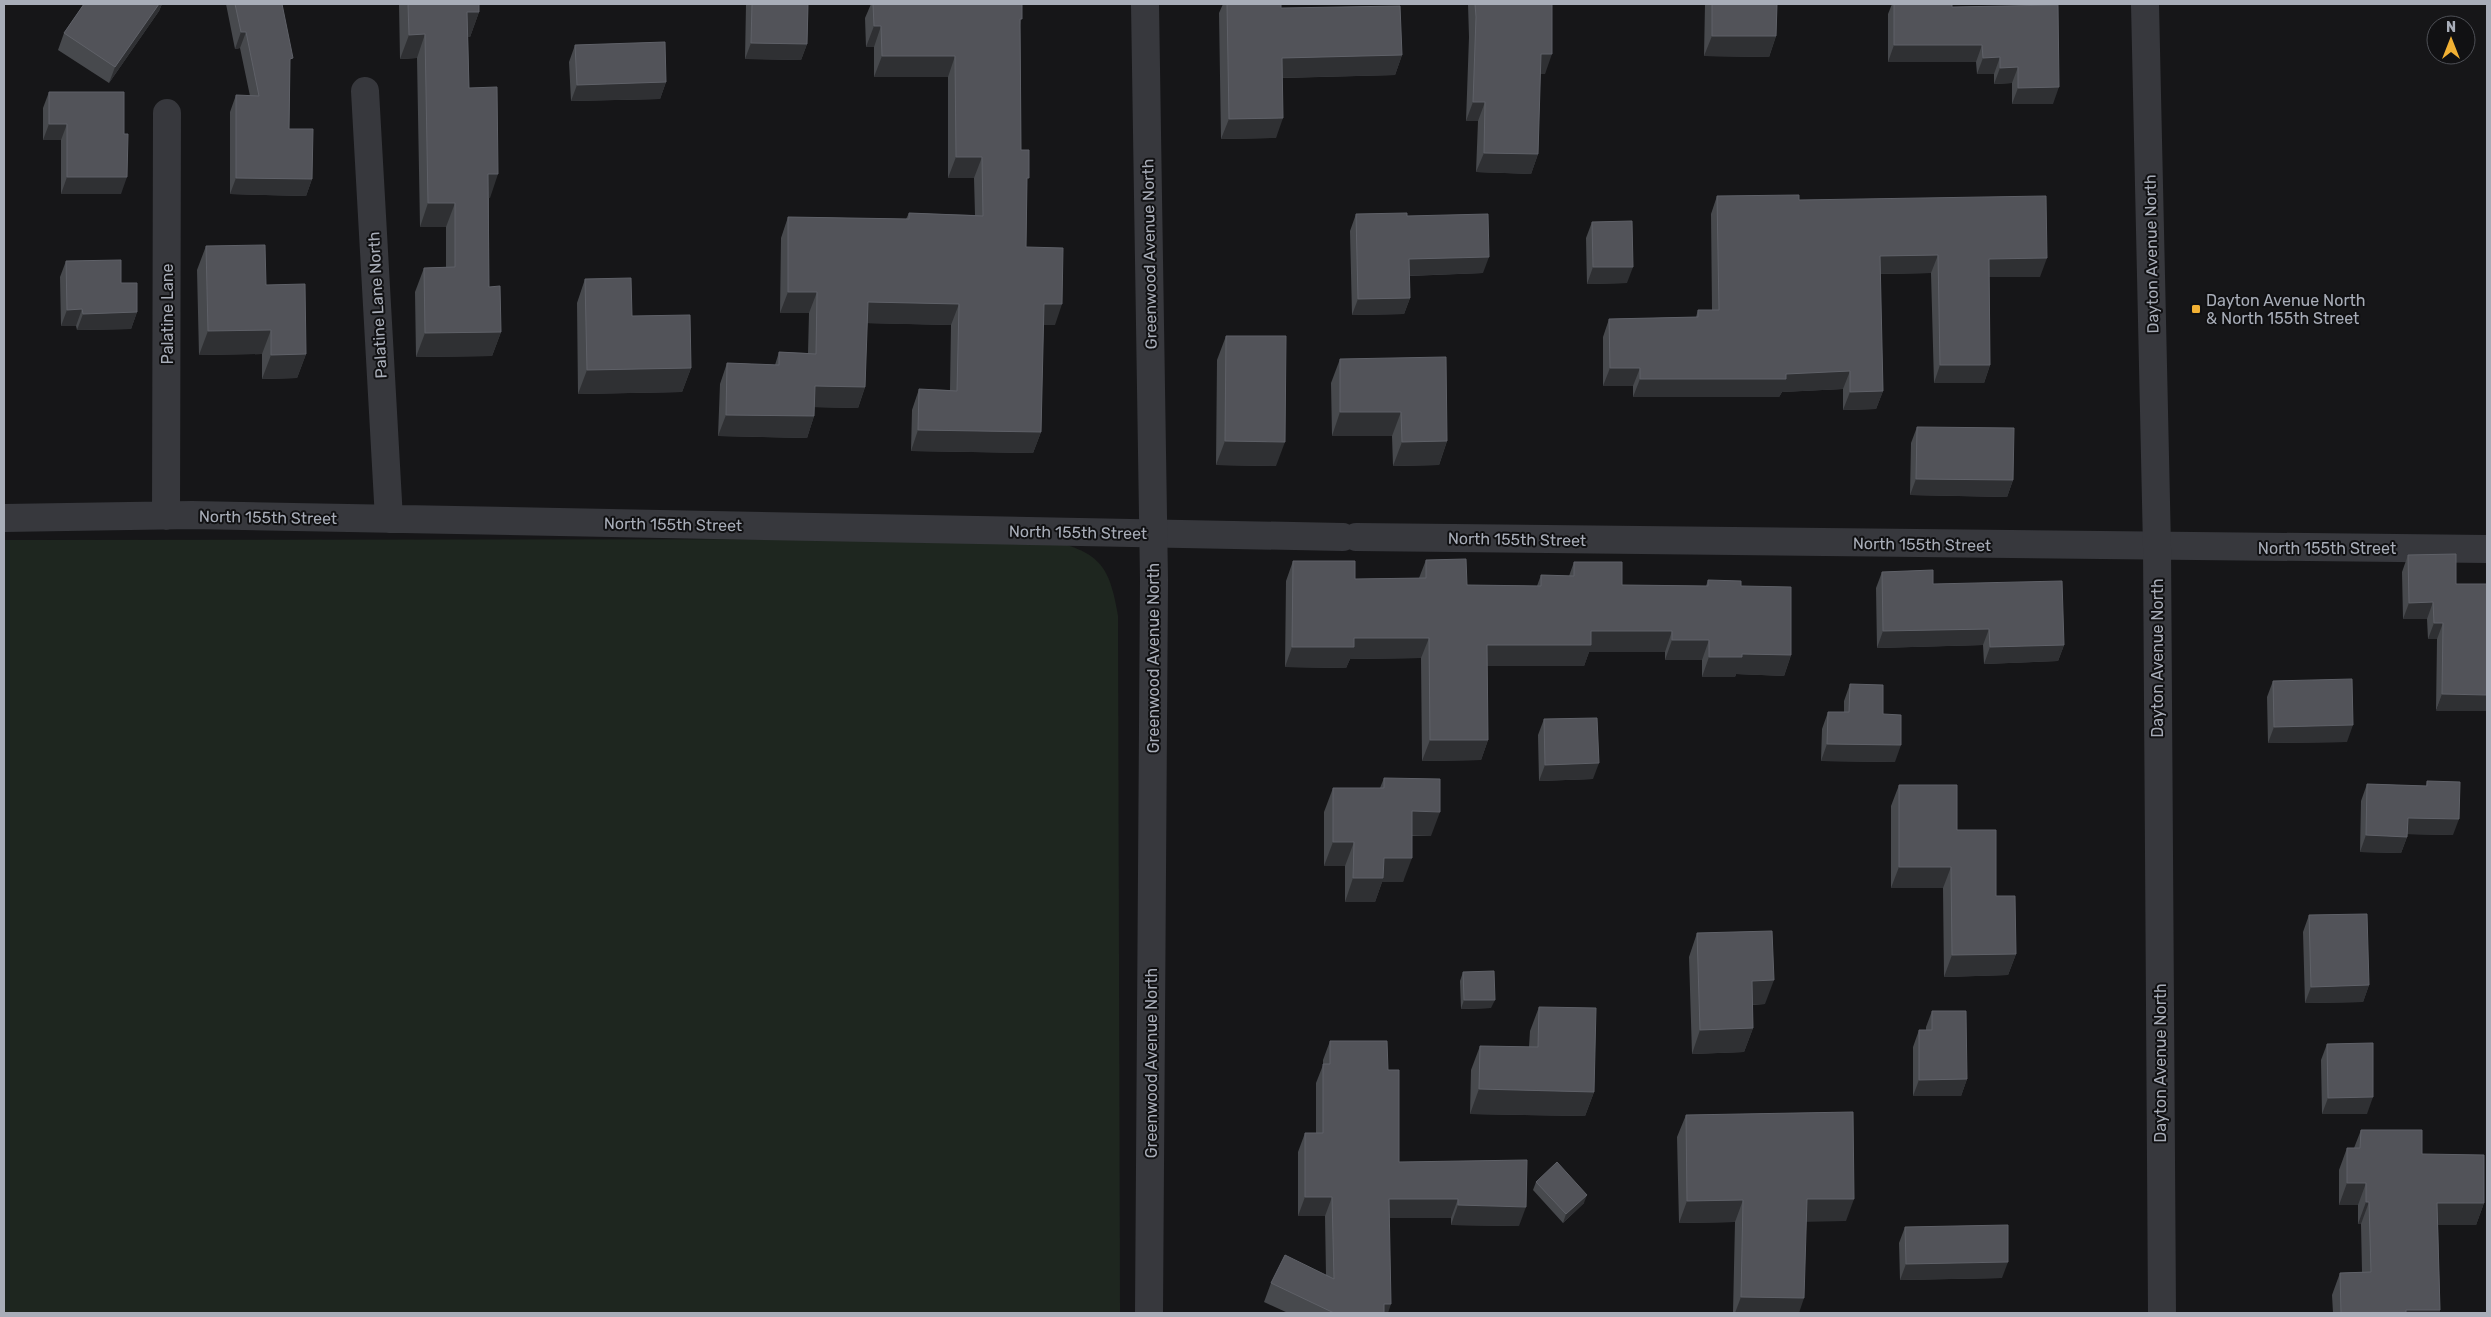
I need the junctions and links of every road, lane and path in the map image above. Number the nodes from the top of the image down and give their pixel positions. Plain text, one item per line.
1 (1145, 4) edge
2 (2145, 4) edge
3 (365, 91) dead end
4 (167, 113) dead end
5 (166, 516) junction
6 (4, 518) edge
7 (389, 519) junction
8 (1153, 534) junction
9 (2157, 547) junction
10 (2487, 549) edge
11 (1149, 1313) edge
12 (2162, 1313) edge

1 - 8 street, Greenwood Avenue North
2 - 9 street, Dayton Avenue North
3 - 7 street, Palatine Lane North
4 - 5 street, Palatine Lane
5 - 6 street, North 155th Street
5 - 7 street, North 155th Street
7 - 8 street, North 155th Street
8 - 9 street, North 155th Street
8 - 11 street, Greenwood Avenue North
9 - 10 street, North 155th Street
9 - 12 street, Dayton Avenue North

